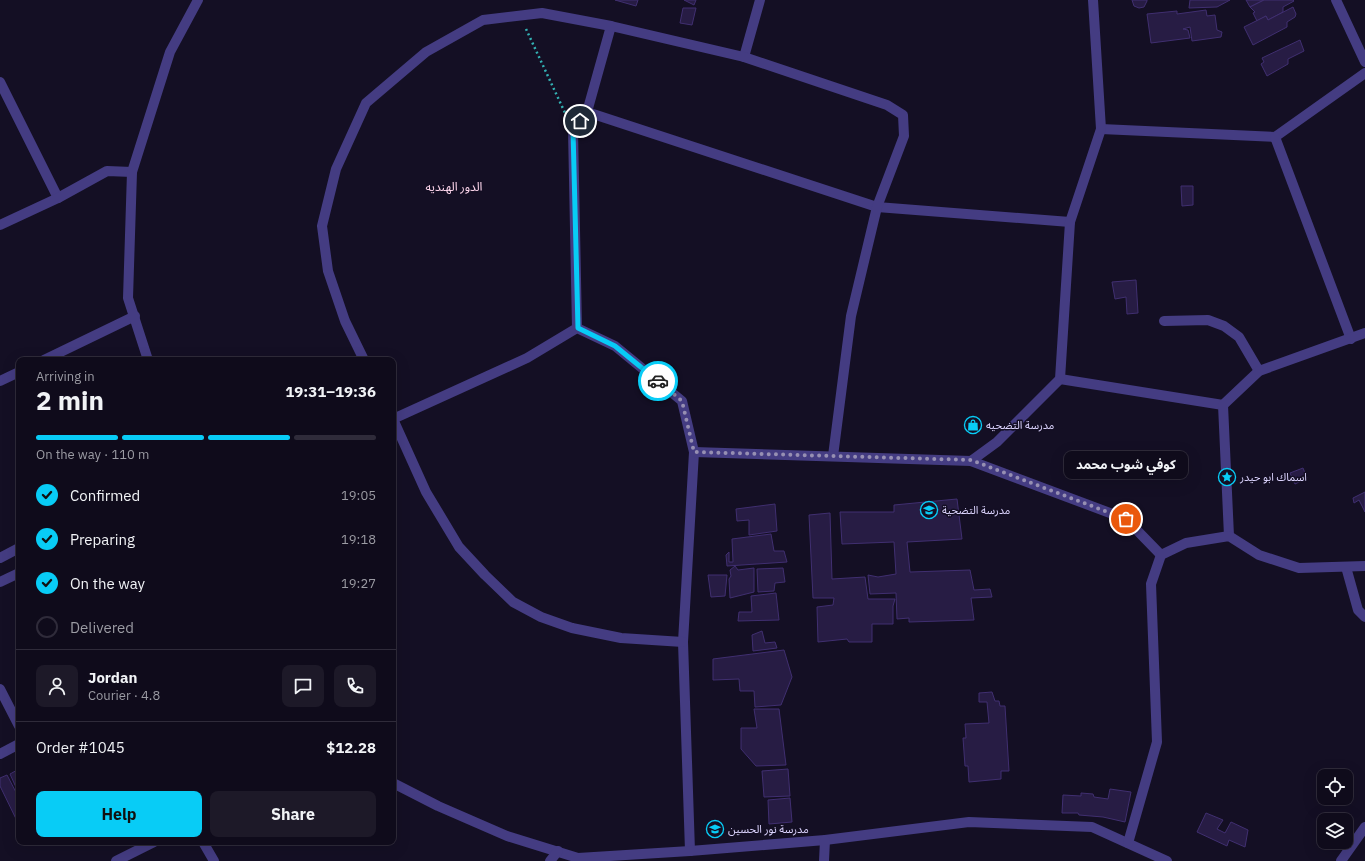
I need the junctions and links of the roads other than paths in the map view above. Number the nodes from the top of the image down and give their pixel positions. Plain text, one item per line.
1 (198, 0) edge
2 (760, 0) edge
3 (1093, 0) edge
4 (1336, 0) edge
5 (612, 26) junction
6 (744, 56) junction
7 (1365, 62) edge
8 (1365, 74) edge
9 (0, 82) edge
10 (587, 112) junction
11 (1102, 130) junction
12 (1275, 137) junction
13 (132, 172) junction
14 (58, 198) junction
15 (877, 207) junction
16 (1070, 222) junction
17 (0, 225) edge
18 (135, 316) junction
19 (1164, 321) dead end
20 (578, 328) junction
21 (1365, 333) edge
22 (1351, 339) junction
23 (50, 357) edge
24 (147, 357) edge
25 (362, 357) edge
26 (1259, 371) junction
27 (16, 373) edge
28 (1060, 379) junction
29 (0, 381) edge
30 (1223, 405) junction
31 (396, 418) edge
32 (396, 426) edge
33 (694, 452) junction
34 (834, 456) junction
35 (971, 460) junction
36 (1229, 536) junction
37 (16, 550) edge
38 (1161, 555) junction
39 (0, 558) edge
40 (1365, 566) edge
41 (1346, 567) junction
42 (16, 574) edge
43 (0, 582) edge
44 (1365, 617) edge
45 (683, 642) junction
46 (0, 689) edge
47 (16, 720) edge
48 (16, 746) edge
49 (0, 754) edge
50 (396, 785) edge
51 (1365, 827) edge
52 (825, 840) junction
53 (1128, 843) junction
54 (148, 845) edge
55 (206, 845) edge
56 (558, 851) junction
57 (690, 851) junction
58 (578, 859) edge
59 (118, 861) edge
60 (214, 861) edge
61 (550, 861) edge
62 (824, 861) edge
63 (1167, 861) edge
64 (1341, 861) edge

1 - 13 street
2 - 6 street
3 - 11 street
4 - 7 street
5 - 6 street
5 - 10 street
5 - 25 street
6 - 15 street
8 - 12 street
9 - 14 street
10 - 15 street
10 - 20 street
11 - 12 street
11 - 16 street
12 - 22 street
13 - 14 street
13 - 18 street
14 - 17 street
15 - 16 street
15 - 34 street
16 - 28 street
18 - 23 street
18 - 24 street
19 - 26 street
20 - 31 street
20 - 33 street
21 - 22 street
22 - 26 street
26 - 30 street
27 - 29 street
28 - 30 street
28 - 35 street
30 - 36 street
32 - 45 street
33 - 34 street
33 - 45 street
34 - 35 street
35 - 38 street
36 - 38 street
36 - 41 street
37 - 39 street
38 - 53 street
40 - 41 street
41 - 44 street
42 - 43 street
45 - 57 street
46 - 47 street
48 - 49 street
50 - 56 street
51 - 64 street
52 - 53 street
52 - 57 street
52 - 62 street
53 - 63 street
54 - 59 street
55 - 60 street
56 - 58 street
56 - 61 street
57 - 58 street

